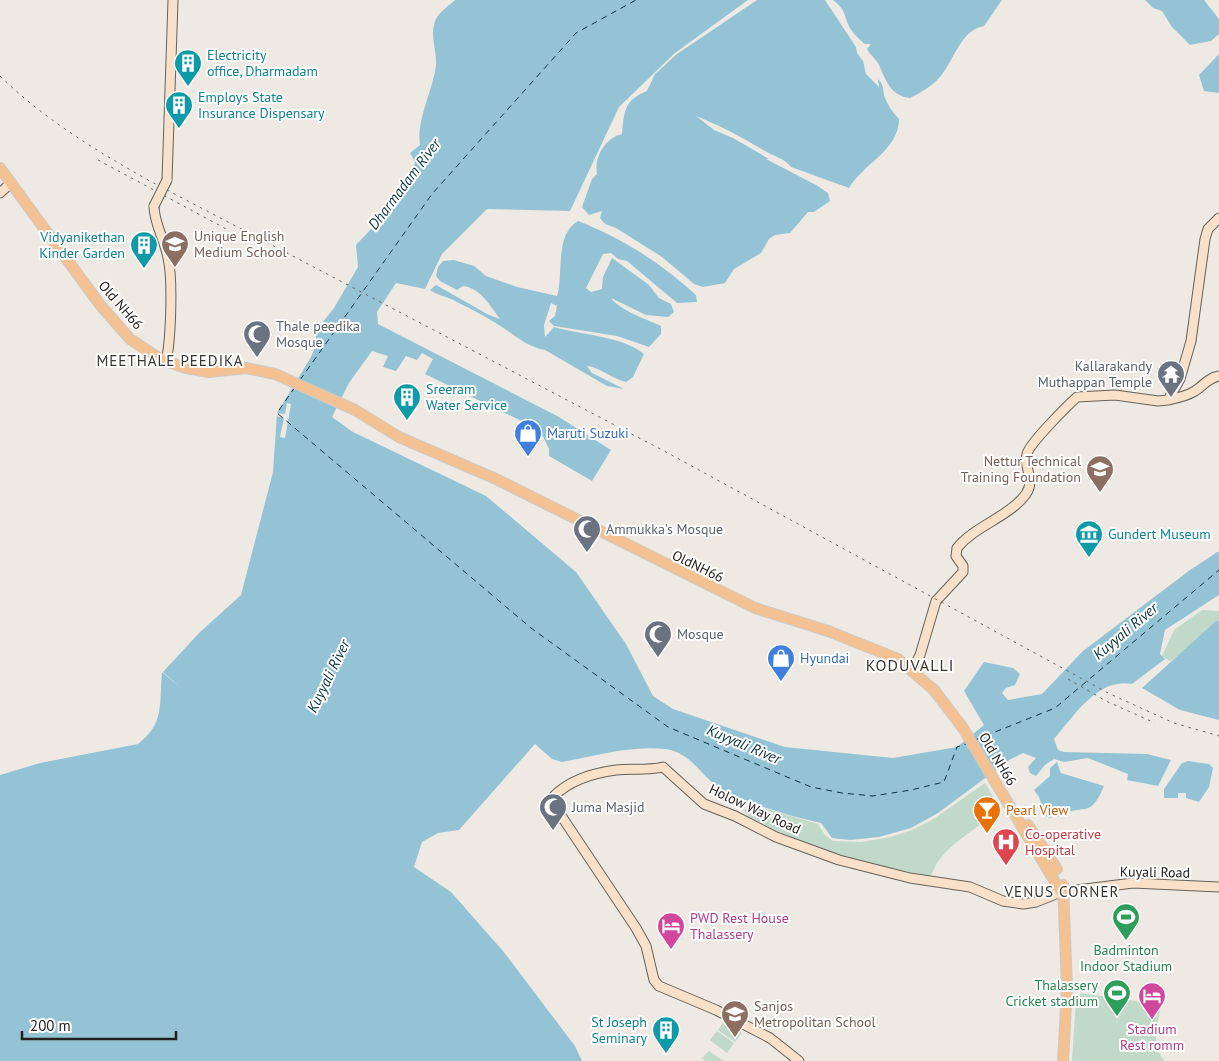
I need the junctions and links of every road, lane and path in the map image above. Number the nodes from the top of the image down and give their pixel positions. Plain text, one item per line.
1 (172, 0) edge
2 (0, 168) edge
3 (11, 183) junction
4 (0, 193) edge
5 (1219, 218) edge
6 (166, 362) junction
7 (1219, 376) edge
8 (1168, 400) junction
9 (355, 410) joint
10 (912, 670) junction
11 (963, 728) joint
12 (1219, 887) edge
13 (1062, 892) junction
14 (800, 1061) edge
15 (1063, 1061) edge

1 - 6 main road, bridge
2 - 3 main road, Old NH66
3 - 4 main road
3 - 6 main road, Old NH66
5 - 8 main road
6 - 9 main road, Old NH66
7 - 8 main road
8 - 10 main road
9 - 10 main road, OldNH66
10 - 11 main road, OldNH66
11 - 13 main road, Old NH66
12 - 13 main road, Kuyali Road
13 - 14 main road, Holow Way Road
13 - 15 main road, Old NH66

